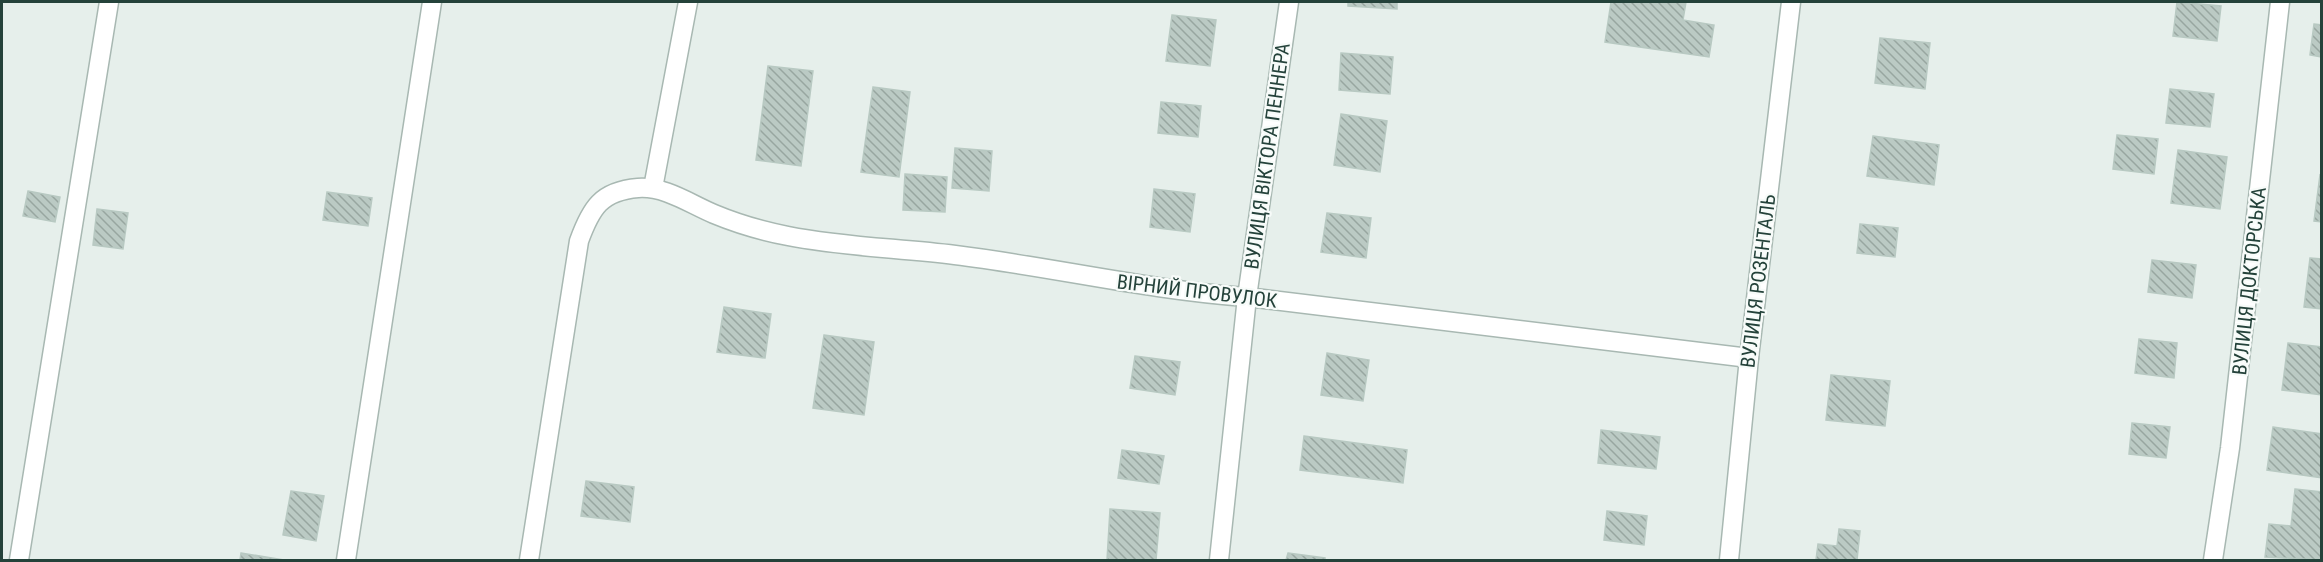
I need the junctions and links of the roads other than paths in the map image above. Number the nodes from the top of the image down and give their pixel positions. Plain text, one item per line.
1 (109, 2) edge
2 (432, 2) edge
3 (688, 2) edge
4 (1289, 2) edge
5 (1791, 2) edge
6 (2280, 2) edge
7 (653, 188) junction
8 (1247, 297) junction
9 (1749, 358) junction
10 (19, 561) edge
11 (346, 561) edge
12 (529, 561) edge
13 (1219, 561) edge
14 (1729, 561) edge
15 (2213, 561) edge

1 - 10 street
2 - 11 street
3 - 7 street
4 - 8 street, ВУЛИЦЯ ВІКТОРА ПЕННЕРА
5 - 9 street, ВУЛИЦЯ РОЗЕНТАЛЬ
6 - 15 street, ВУЛИЦЯ ДОКТОРСЬКА
7 - 8 street, ВІРНИЙ ПРОВУЛОК
7 - 12 street
8 - 9 street, ВІРНИЙ ПРОВУЛОК
8 - 13 street, ВУЛИЦЯ ВІКТОРА ПЕННЕРА
9 - 14 street, ВУЛИЦЯ РОЗЕНТАЛЬ

